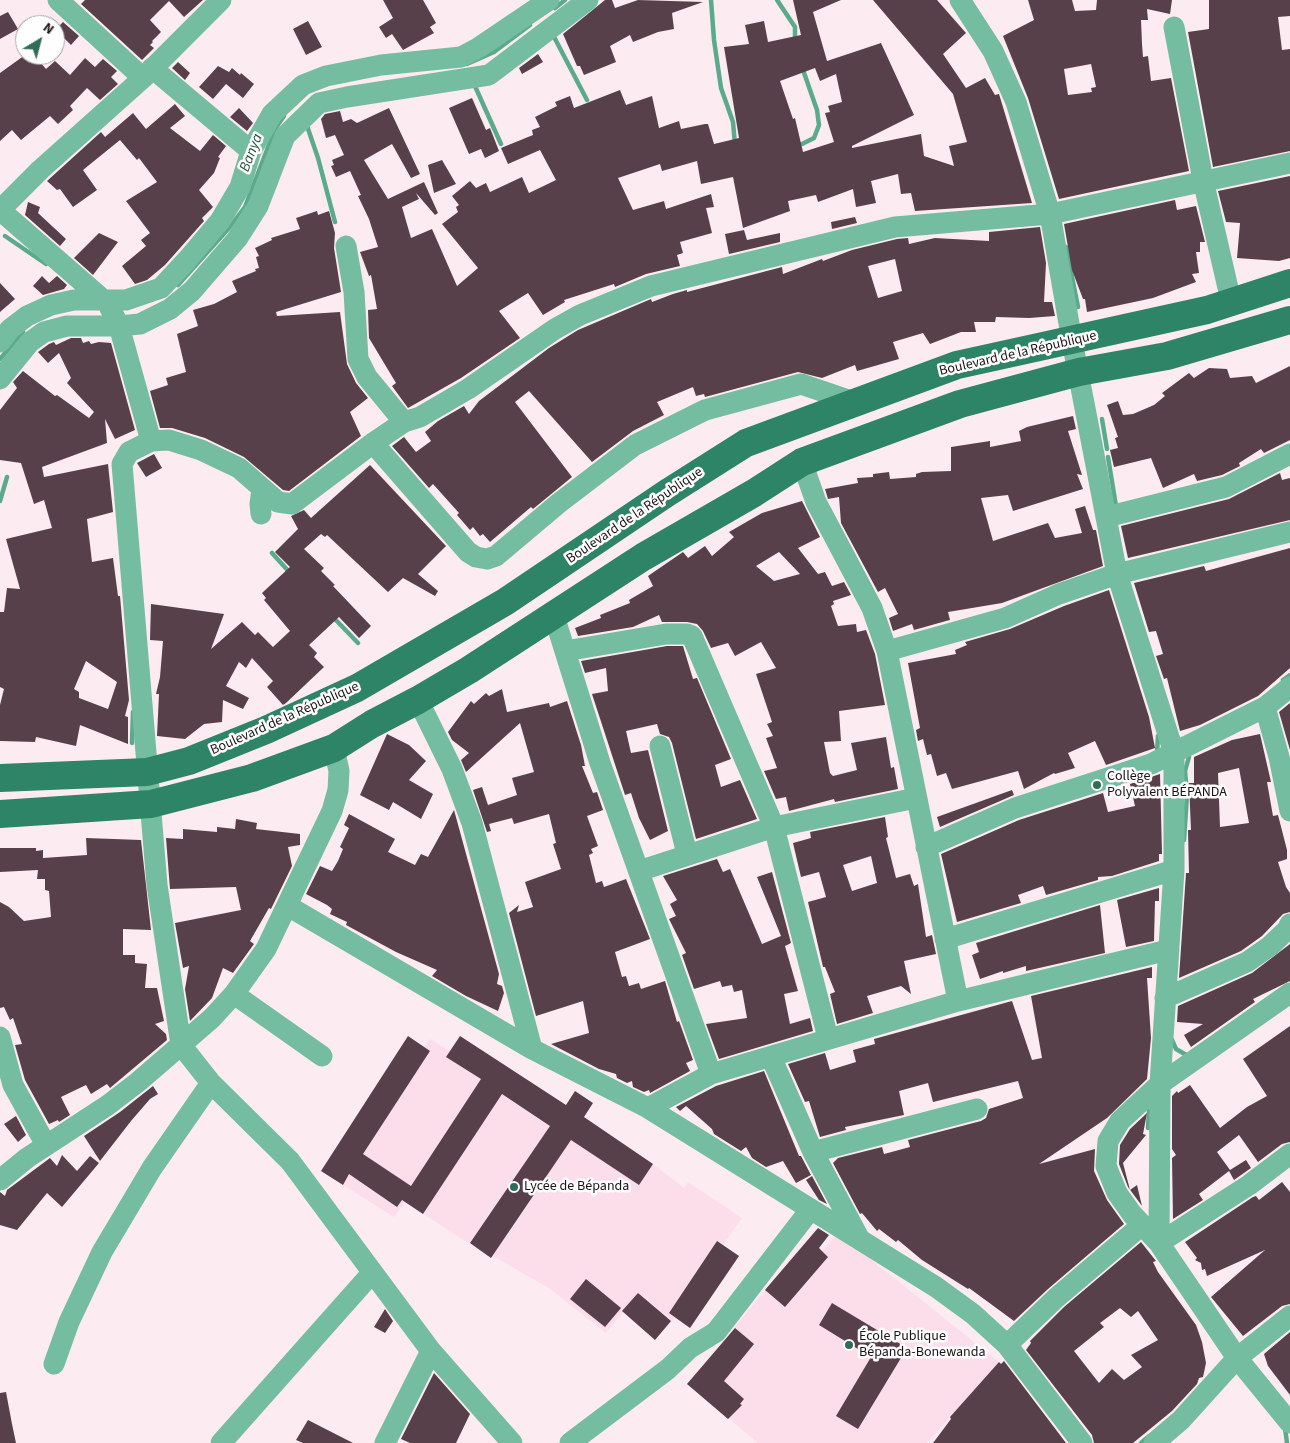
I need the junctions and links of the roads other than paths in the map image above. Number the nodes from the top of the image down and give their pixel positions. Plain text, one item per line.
1 (58, 0) edge
2 (221, 0) edge
3 (549, 0) edge
4 (588, 0) edge
5 (960, 0) edge
6 (1174, 27) dead end
7 (147, 73) junction
8 (251, 151) junction
9 (1290, 163) edge
10 (1203, 180) junction
11 (1050, 214) junction
12 (346, 246) dead end
13 (1290, 283) edge
14 (1230, 301) junction
15 (111, 313) junction
16 (1290, 320) edge
17 (1072, 340) junction
18 (0, 342) edge
19 (1079, 372) junction
20 (0, 379) edge
21 (854, 402) junction
22 (404, 422) junction
23 (151, 441) junction
24 (373, 443) junction
25 (1290, 454) edge
26 (802, 462) junction
27 (262, 488) junction
28 (261, 514) dead end
29 (1106, 516) junction
30 (1290, 532) edge
31 (1117, 574) junction
32 (554, 616) junction
33 (565, 651) junction
34 (887, 651) junction
35 (1290, 686) edge
36 (418, 700) junction
37 (1266, 707) junction
38 (660, 746) dead end
39 (334, 748) junction
40 (1174, 753) junction
41 (147, 772) junction
42 (0, 778) edge
43 (916, 798) junction
44 (151, 804) junction
45 (1290, 811) edge
46 (0, 814) edge
47 (774, 827) junction
48 (926, 847) junction
49 (688, 854) junction
50 (1174, 870) junction
51 (639, 871) junction
52 (288, 906) junction
53 (1290, 924) edge
54 (945, 939) junction
55 (1168, 950) junction
56 (1290, 993) edge
57 (234, 994) junction
58 (1165, 998) junction
59 (958, 1001) junction
60 (0, 1037) edge
61 (828, 1038) junction
62 (180, 1045) junction
63 (532, 1049) junction
64 (322, 1056) dead end
65 (771, 1057) junction
66 (711, 1074) junction
67 (211, 1083) junction
68 (1160, 1084) junction
69 (648, 1108) junction
70 (977, 1109) dead end
71 (46, 1145) junction
72 (813, 1152) junction
73 (1290, 1154) edge
74 (0, 1180) edge
75 (810, 1210) junction
76 (1142, 1225) junction
77 (859, 1238) junction
78 (1159, 1243) junction
79 (372, 1273) junction
80 (1290, 1316) edge
81 (1007, 1345) junction
82 (430, 1351) junction
83 (1237, 1358) junction
84 (54, 1364) dead end
85 (1181, 1420) junction
86 (1290, 1423) edge
87 (221, 1443) edge
88 (385, 1443) edge
89 (512, 1443) edge
90 (570, 1443) edge
91 (1082, 1443) edge
92 (1154, 1443) edge
93 (1173, 1443) edge

1 - 7 street
2 - 7 street
3 - 8 street
4 - 15 street
5 - 11 street
6 - 10 street
7 - 8 street
7 - 15 street
8 - 15 street
9 - 10 street
10 - 11 street
10 - 14 street
11 - 17 street
11 - 22 street
12 - 22 street
13 - 14 main road, Boulevard de la République
14 - 17 main road, Boulevard de la République
15 - 18 street
15 - 20 street
15 - 23 street
16 - 19 main road
17 - 19 street
17 - 21 main road, Boulevard de la République
19 - 26 main road
19 - 29 street
21 - 24 street
21 - 41 main road, Boulevard de la République
22 - 24 street
23 - 27 street
23 - 41 street
24 - 27 street
25 - 29 street
26 - 32 main road
26 - 34 street
27 - 28 street
29 - 31 street
30 - 31 street
31 - 34 street
31 - 40 street
32 - 33 street
32 - 36 main road
33 - 47 street
33 - 51 street
34 - 43 street
35 - 37 street
36 - 39 main road
36 - 63 street
37 - 40 street
37 - 45 street
38 - 49 street
39 - 44 main road
39 - 52 street
40 - 48 street
40 - 50 street
41 - 42 main road, Boulevard de la République
41 - 44 street
43 - 47 street
43 - 48 street
44 - 46 main road
44 - 62 street
47 - 49 street
47 - 61 street
48 - 54 street
49 - 51 street
50 - 54 street
50 - 55 street
51 - 66 street
52 - 57 street
52 - 63 street
53 - 58 street
54 - 59 street
55 - 58 street
55 - 59 street
56 - 68 street
57 - 62 street
57 - 64 street
58 - 68 street
59 - 61 street
60 - 71 street
61 - 65 street
62 - 67 street
62 - 71 street
63 - 69 street
65 - 66 street
65 - 72 street
66 - 69 street
67 - 79 street
67 - 84 street
68 - 76 street
68 - 78 street
69 - 75 street
70 - 72 street
71 - 74 street
72 - 77 street
73 - 78 street
75 - 77 street
75 - 90 street
76 - 78 street
76 - 81 street
77 - 81 street
78 - 83 street
79 - 82 street
79 - 87 street
80 - 83 street
81 - 91 street
82 - 88 street
82 - 89 street
83 - 85 street
83 - 86 street
85 - 92 street
85 - 93 street

